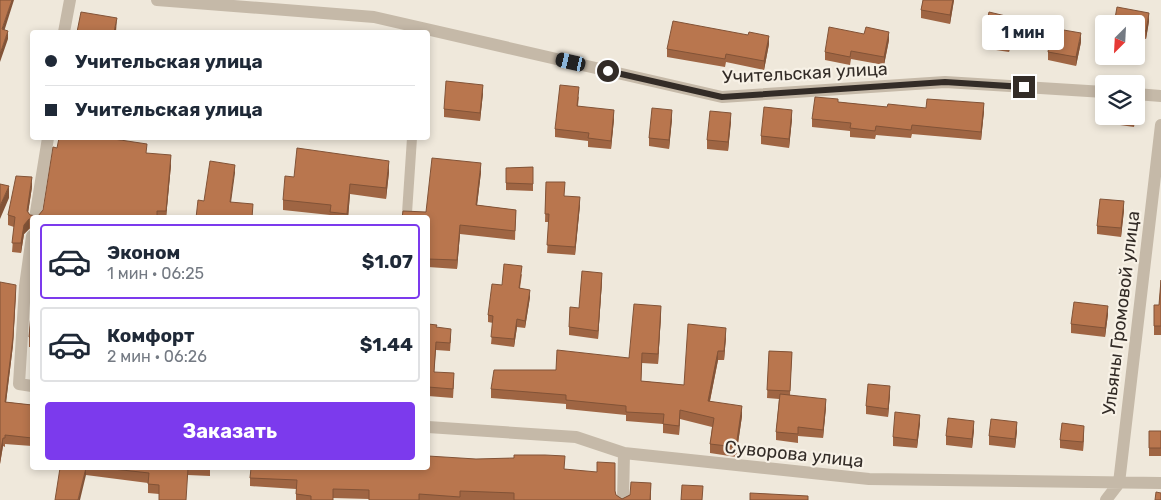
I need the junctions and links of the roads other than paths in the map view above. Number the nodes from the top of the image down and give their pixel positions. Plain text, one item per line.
1 (70, 0) edge
2 (157, 0) edge
3 (64, 30) edge
4 (419, 30) edge
5 (430, 32) edge
6 (1095, 91) edge
7 (1145, 95) edge
8 (1161, 96) edge
9 (1161, 125) edge
10 (48, 140) edge
11 (412, 140) edge
12 (407, 213) edge
13 (35, 215) edge
14 (30, 250) edge
15 (26, 385) edge
16 (430, 428) edge
17 (624, 454) junction
18 (1119, 483) junction
19 (1161, 483) edge
20 (623, 500) edge
21 (1106, 500) edge

1 - 3 street
2 - 4 street, Учительская улица
5 - 6 street, Учительская улица
7 - 8 street
9 - 18 street, Ульяны Громовой улица
10 - 13 street
11 - 12 lane
14 - 15 street
16 - 17 street, Суворова улица
17 - 18 street, Суворова улица
17 - 20 street
18 - 19 street, Суворова улица
18 - 21 street

